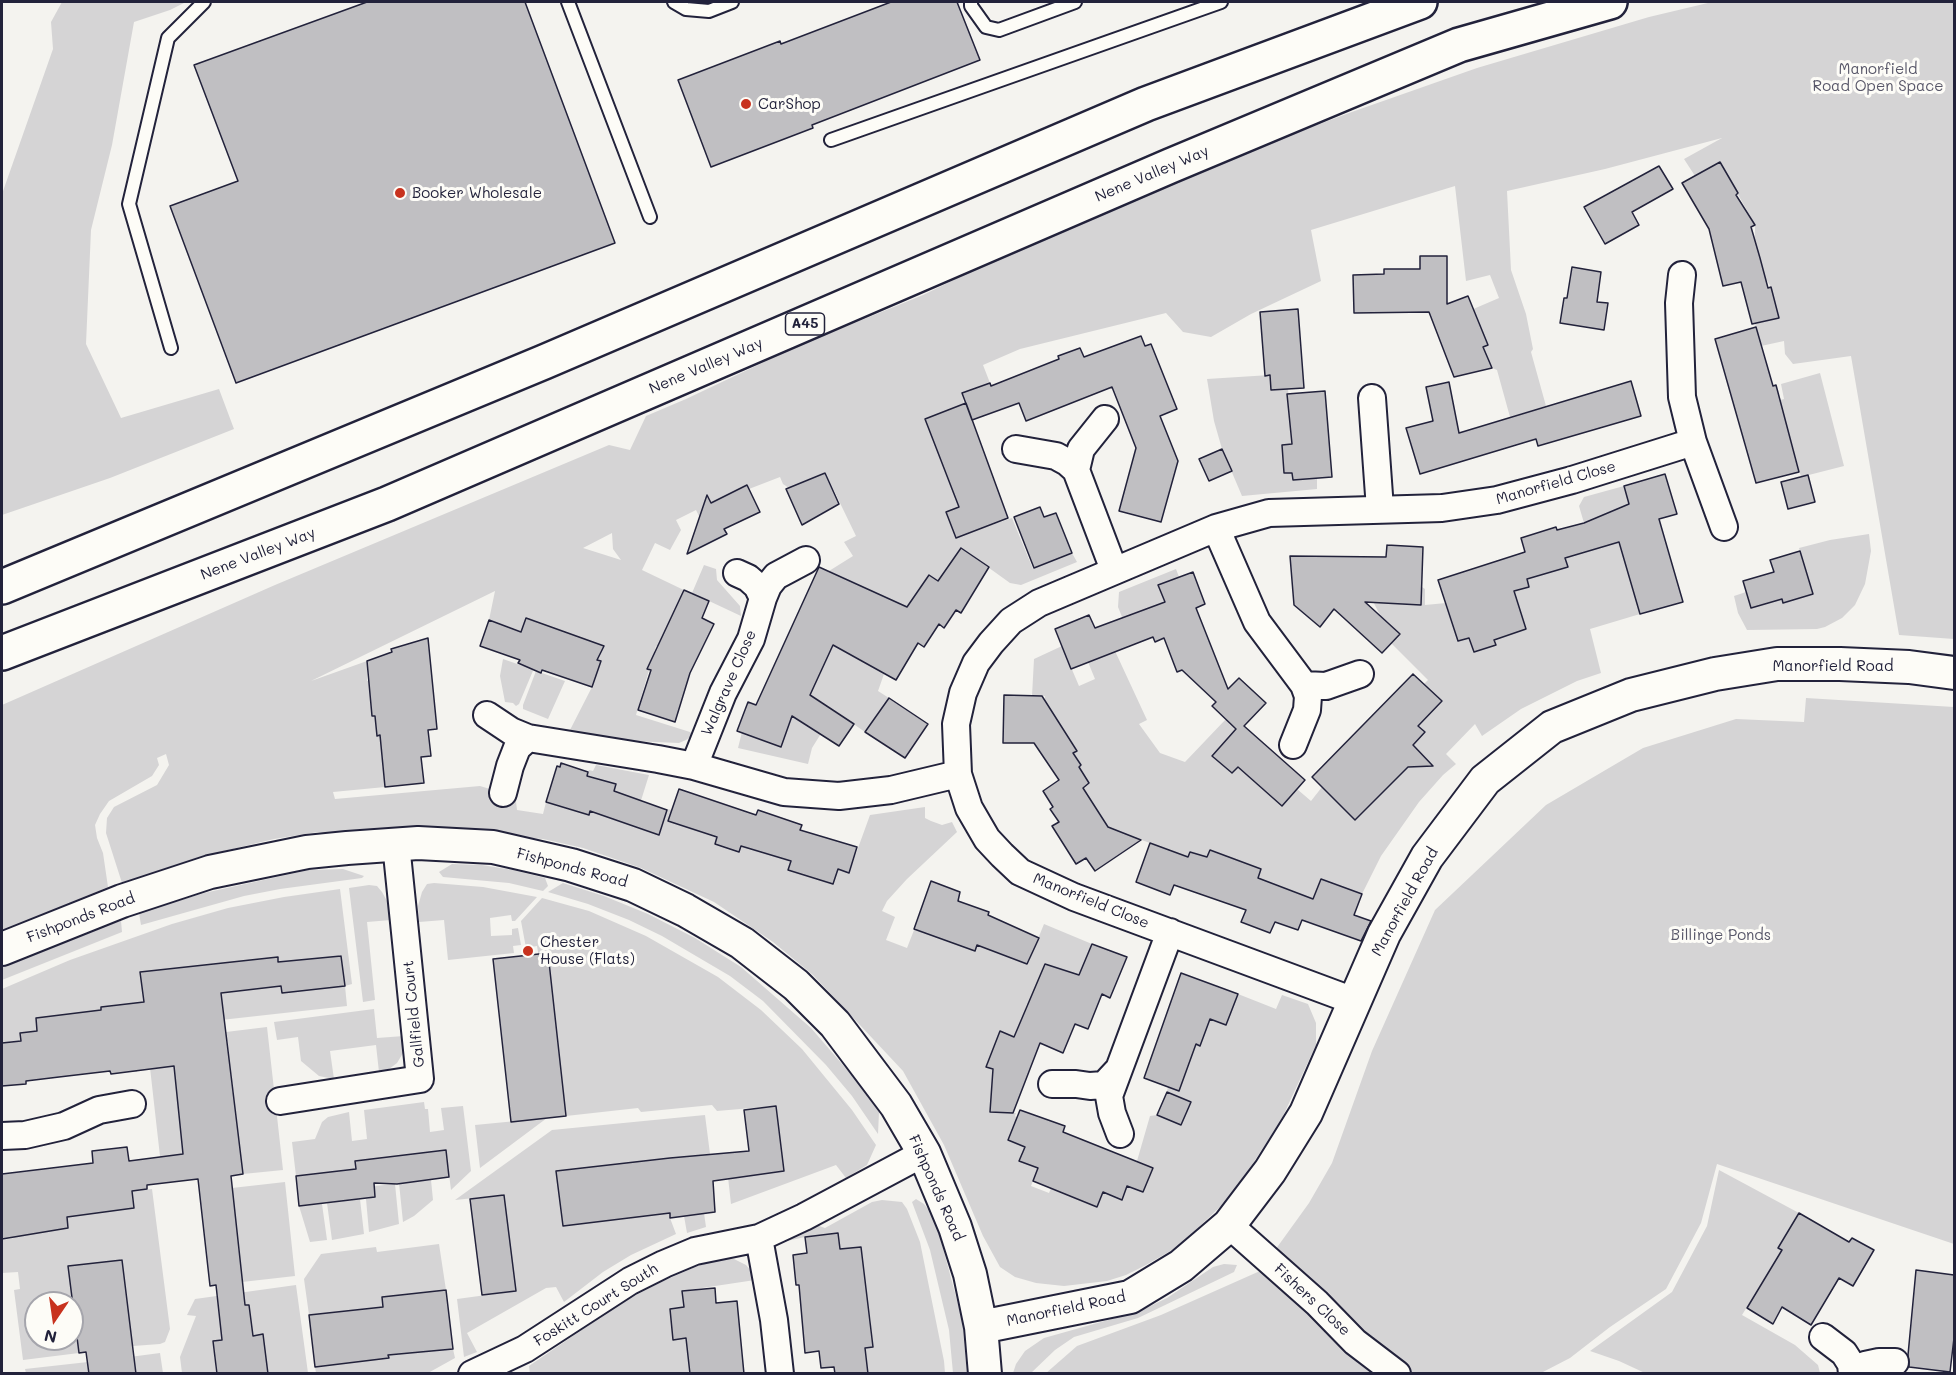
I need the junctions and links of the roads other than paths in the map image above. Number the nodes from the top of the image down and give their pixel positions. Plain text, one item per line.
1 (204, 2) edge
2 (568, 2) edge
3 (675, 2) edge
4 (732, 2) edge
5 (971, 2) edge
6 (1075, 2) edge
7 (1216, 2) edge
8 (1420, 2) edge
9 (1610, 2) edge
10 (831, 140) dead end
11 (650, 218) dead end
12 (1682, 275) dead end
13 (171, 348) dead end
14 (1372, 398) dead end
15 (1105, 419) dead end
16 (1693, 442) junction
17 (1016, 449) dead end
18 (1076, 470) junction
19 (1380, 508) junction
20 (1724, 527) dead end
21 (1216, 528) junction
22 (806, 560) dead end
23 (56, 566) junction
24 (1114, 570) junction
25 (737, 573) dead end
26 (2, 578) edge
27 (2, 587) edge
28 (763, 598) junction
29 (35, 640) junction
30 (2, 653) edge
31 (2, 660) edge
32 (1954, 673) edge
33 (1360, 674) dead end
34 (1304, 685) junction
35 (487, 715) dead end
36 (528, 738) junction
37 (1293, 746) dead end
38 (694, 766) junction
39 (958, 774) junction
40 (503, 793) dead end
41 (396, 844) junction
42 (1170, 932) junction
43 (2, 949) edge
44 (1354, 1001) junction
45 (1118, 1070) junction
46 (1052, 1084) dead end
47 (280, 1101) dead end
48 (132, 1104) dead end
49 (1120, 1134) dead end
50 (2, 1137) edge
51 (924, 1153) junction
52 (1229, 1225) junction
53 (759, 1238) junction
54 (981, 1327) junction
55 (1823, 1337) dead end
56 (1895, 1362) dead end
57 (1852, 1373) edge
58 (472, 1374) edge
59 (780, 1374) edge
60 (985, 1374) edge
61 (1397, 1374) edge

1 - 13 lane
2 - 11 lane
3 - 4 lane
5 - 6 lane
7 - 10 lane
8 - 23 highway
9 - 29 highway, Nene Valley Way / A45
12 - 16 street
14 - 19 street
15 - 18 street
16 - 19 street, Manorfield Close
16 - 20 street
17 - 18 street
18 - 24 street
19 - 21 street, Manorfield Close
21 - 24 street, Manorfield Close
21 - 34 street
22 - 28 street, Walgrave Close
23 - 26 highway
23 - 27 highway
24 - 39 street, Manorfield Close
25 - 28 street
28 - 38 street, Walgrave Close
29 - 30 highway, Nene Valley Way / A45
29 - 31 highway
32 - 44 street, Manorfield Road
33 - 34 street
34 - 37 street
35 - 36 street
36 - 38 street
36 - 40 street
38 - 39 street
39 - 42 street, Manorfield Close
41 - 43 street, Fishponds Road
41 - 47 street, Gallfield Court
41 - 51 street, Fishponds Road
42 - 44 street, Manorfield Close
42 - 45 street, Manorfield Close
44 - 52 street, Manorfield Road
45 - 46 street
45 - 49 street, Manorfield Close
48 - 50 street
51 - 53 street, Foskitt Court South
51 - 54 street, Fishponds Road
52 - 54 street, Manorfield Road
52 - 61 street, Fishers Close
53 - 58 street, Foskitt Court South
53 - 59 street
54 - 60 street, Fishponds Road
55 - 57 street
56 - 57 street

